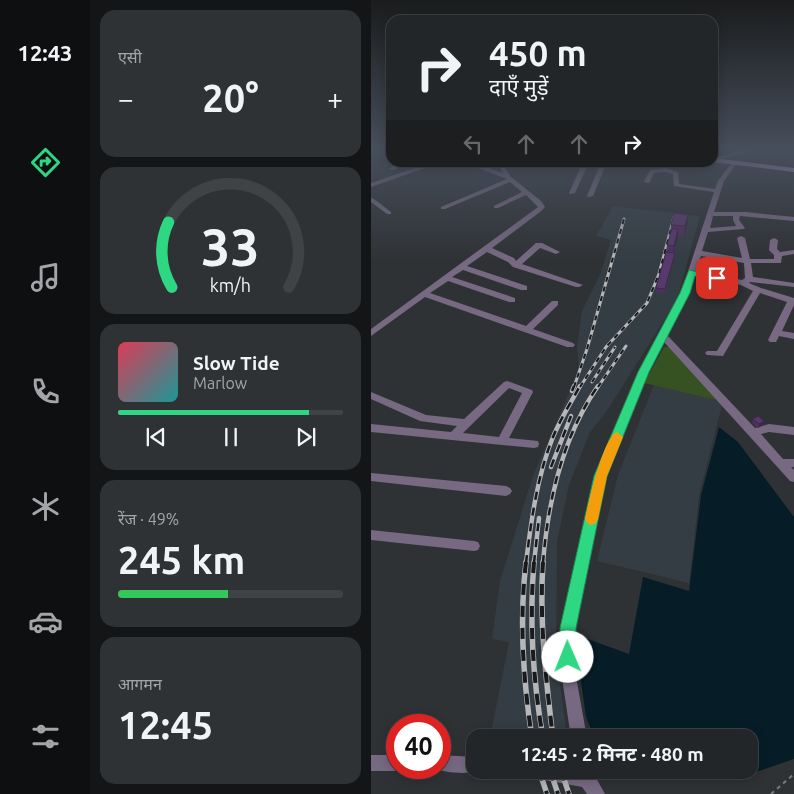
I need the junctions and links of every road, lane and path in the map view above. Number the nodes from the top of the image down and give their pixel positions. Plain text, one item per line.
1 (373, 187) edge
2 (491, 187) edge
3 (520, 187) edge
4 (575, 187) edge
5 (594, 187) edge
6 (690, 187) edge
7 (719, 187) edge
8 (718, 191) junction
9 (527, 192) junction
10 (572, 193) dead end
11 (590, 196) dead end
12 (371, 200) edge
13 (496, 207) dead end
14 (443, 208) dead end
15 (389, 213) dead end
16 (710, 214) junction
17 (737, 214) junction
18 (794, 219) edge
19 (705, 230) junction
20 (741, 238) dead end
21 (774, 240) dead end
22 (487, 249) junction
23 (556, 252) dead end
24 (794, 252) edge
25 (698, 253) junction
26 (778, 254) junction
27 (747, 261) junction
28 (516, 265) junction
29 (462, 268) junction
30 (692, 272) junction
31 (447, 278) junction
32 (746, 281) junction
33 (579, 285) dead end
34 (794, 285) edge
35 (524, 288) dead end
36 (758, 290) junction
37 (424, 294) junction
38 (512, 300) dead end
39 (793, 301) edge
40 (555, 303) dead end
41 (371, 318) edge
42 (382, 323) junction
43 (527, 330) junction
44 (371, 333) edge
45 (794, 336) edge
46 (663, 337) junction
47 (570, 345) dead end
48 (710, 353) dead end
49 (371, 395) edge
50 (467, 423) junction
51 (371, 428) edge
52 (794, 431) edge
53 (753, 433) junction
54 (453, 436) junction
55 (502, 440) junction
56 (534, 444) dead end
57 (780, 463) junction
58 (794, 463) edge
59 (371, 477) edge
60 (794, 478) edge
61 (506, 491) dead end
62 (371, 535) edge
63 (474, 546) dead end
64 (578, 729) edge
65 (371, 763) edge
66 (386, 763) edge
67 (451, 764) edge
68 (466, 764) edge
69 (794, 774) edge
70 (588, 779) edge
71 (597, 794) edge
72 (771, 794) edge

1 - 12 street
2 - 14 street
3 - 9 street
4 - 10 street
5 - 11 street
6 - 8 street
7 - 8 street
8 - 16 street
9 - 13 street
9 - 22 street
12 - 15 street
16 - 17 street
16 - 19 street
17 - 18 street
17 - 19 street
19 - 25 street
20 - 27 street
21 - 26 street
22 - 28 street
22 - 29 street
23 - 28 street
24 - 26 street
25 - 27 street
25 - 30 street
26 - 27 street
27 - 32 street
28 - 33 street
29 - 31 street
29 - 35 street
30 - 32 street
30 - 46 street
31 - 37 street
31 - 38 street
32 - 34 street
32 - 36 street
36 - 39 street
36 - 48 street
37 - 42 street
37 - 43 street
39 - 45 street
40 - 43 street
41 - 42 street
42 - 44 street
43 - 47 street
46 - 53 street
46 - 64 street
49 - 50 street
50 - 54 street
50 - 55 street
51 - 54 street
52 - 53 street
53 - 57 street
54 - 55 street
55 - 56 street
57 - 58 street
57 - 60 street
59 - 61 street
62 - 63 street
65 - 66 street
67 - 68 street
69 - 72 path
70 - 71 street

